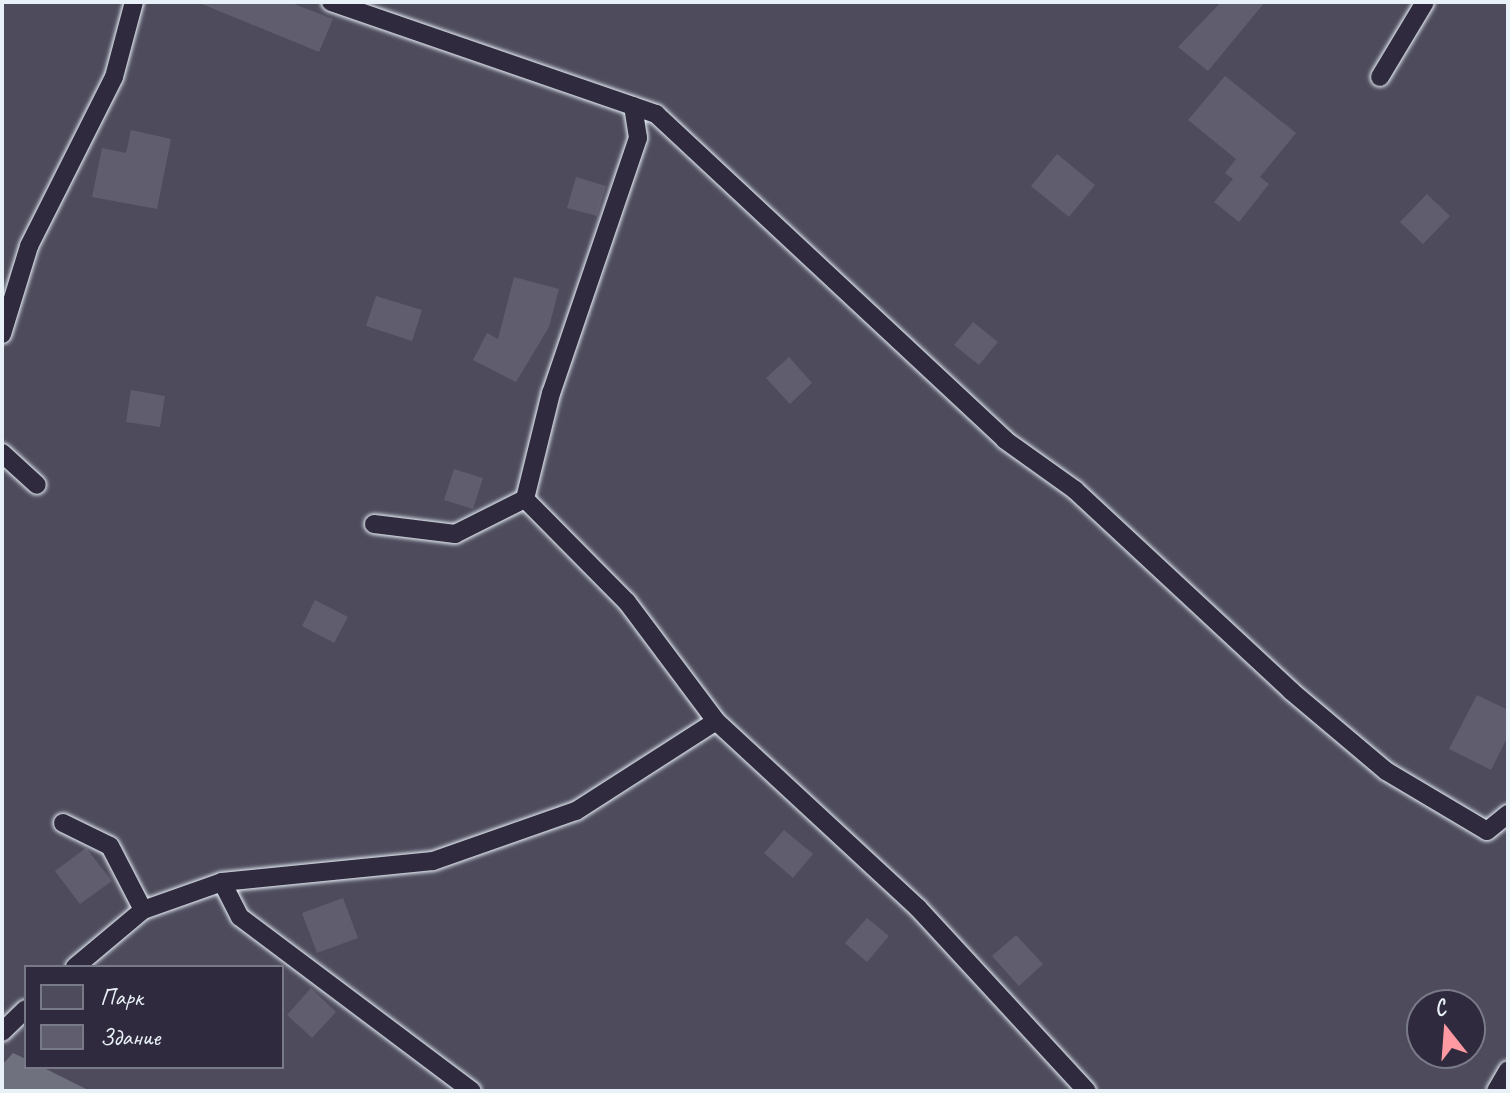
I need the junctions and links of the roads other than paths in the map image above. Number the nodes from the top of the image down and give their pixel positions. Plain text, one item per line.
1 (134, 2) edge
2 (331, 2) edge
3 (1425, 2) edge
4 (1380, 77) dead end
5 (633, 106) junction
6 (2, 334) edge
7 (2, 453) edge
8 (37, 485) dead end
9 (525, 499) junction
10 (374, 524) dead end
11 (716, 721) junction
12 (1508, 814) edge
13 (63, 823) dead end
14 (222, 882) junction
15 (143, 910) junction
16 (77, 965) edge
17 (24, 1011) edge
18 (2, 1032) edge
19 (1508, 1070) edge
20 (472, 1091) edge
21 (1087, 1091) edge
22 (1496, 1091) edge

1 - 6 lane
2 - 5 lane
3 - 4 lane
5 - 9 lane
5 - 12 lane
7 - 8 lane
9 - 10 lane
9 - 11 lane
11 - 14 lane
11 - 21 lane
13 - 15 lane
14 - 15 lane
14 - 20 lane
15 - 16 lane
17 - 18 lane
19 - 22 lane

